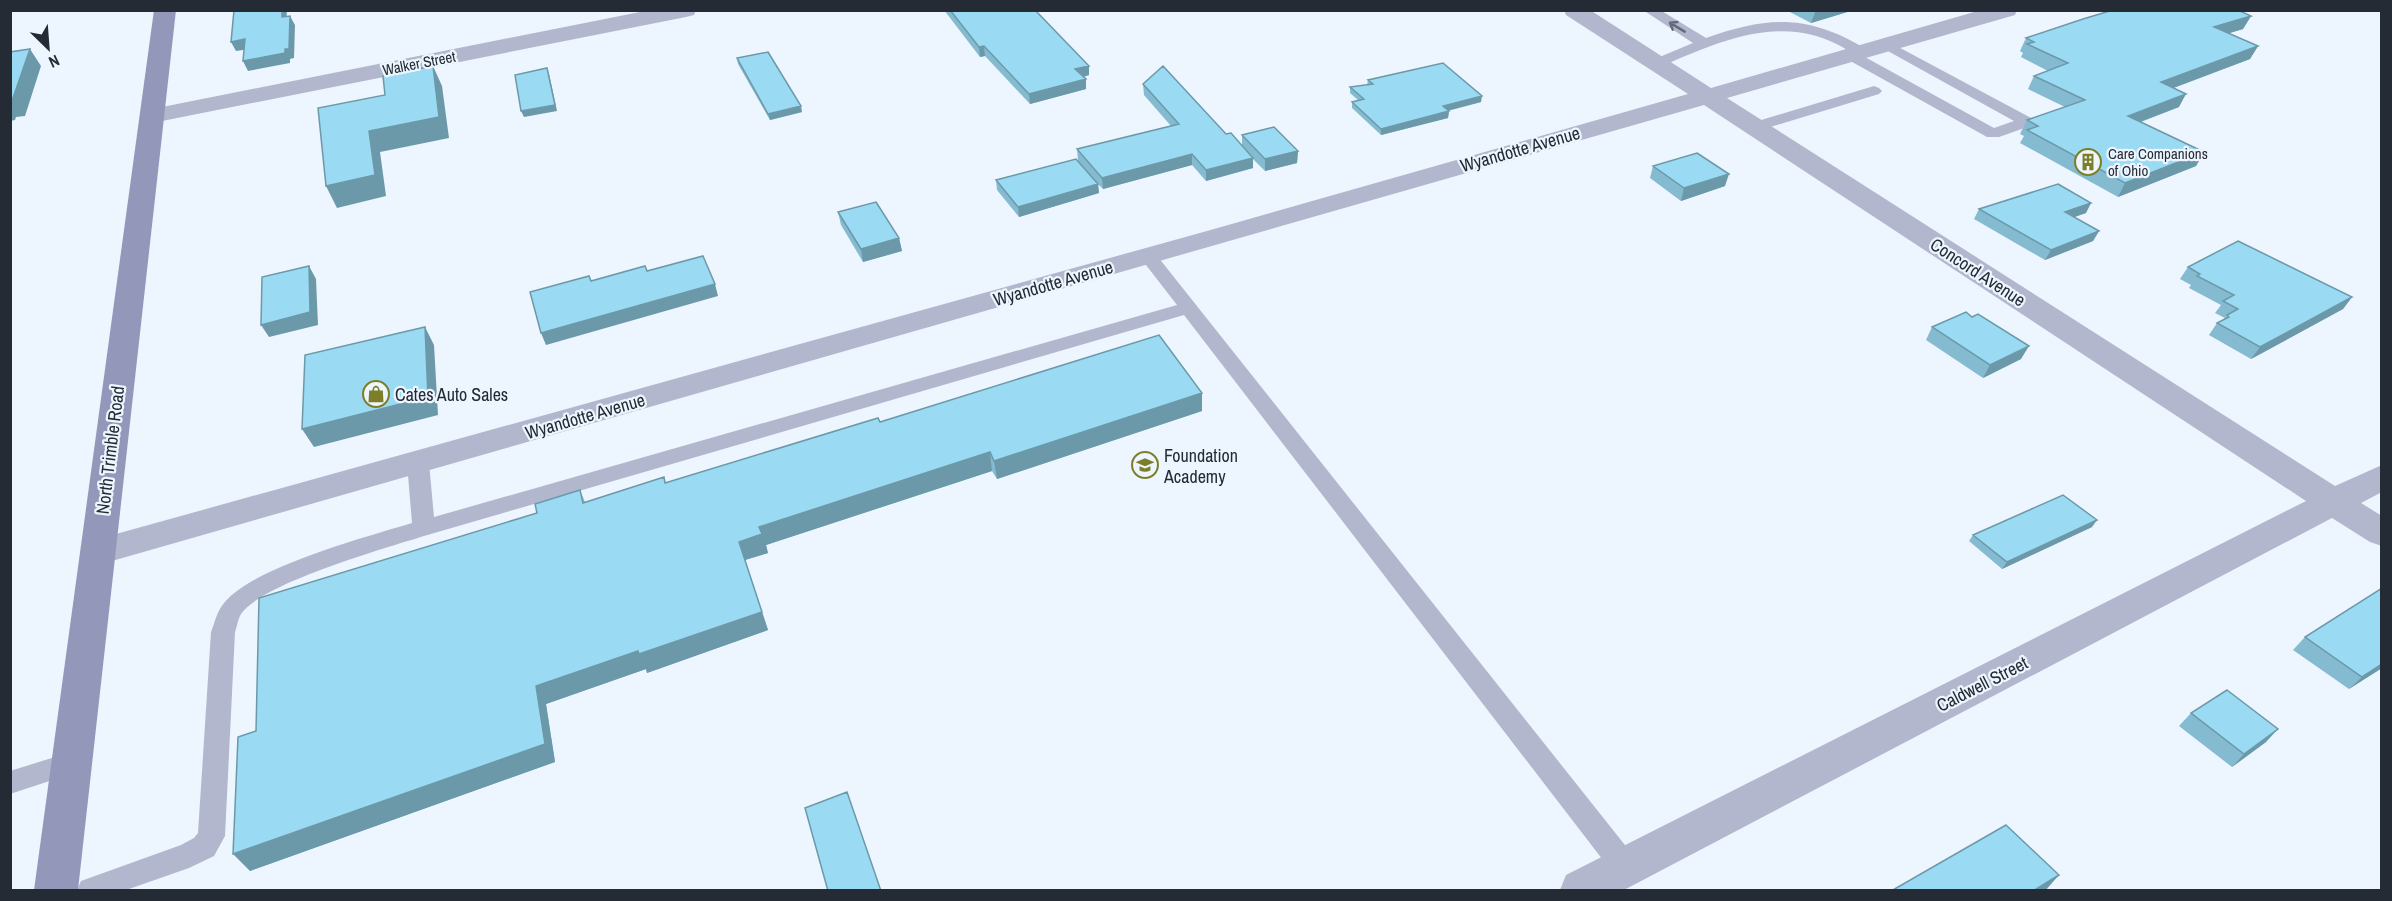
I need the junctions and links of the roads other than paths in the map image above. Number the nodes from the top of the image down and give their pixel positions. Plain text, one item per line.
1 (165, 10) edge
2 (686, 10) edge
3 (1575, 10) edge
4 (1650, 10) edge
5 (2007, 10) edge
6 (1703, 43) junction
7 (1865, 51) junction
8 (1655, 64) junction
9 (1874, 91) dead end
10 (1705, 96) junction
11 (152, 116) junction
12 (1754, 128) junction
13 (1148, 256) junction
14 (1188, 308) junction
15 (418, 463) junction
16 (2382, 477) edge
17 (2333, 502) junction
18 (424, 528) junction
19 (2382, 533) edge
20 (98, 552) junction
21 (71, 763) junction
22 (10, 783) edge
23 (1626, 868) junction
24 (56, 891) edge
25 (91, 891) edge
26 (1582, 891) edge

1 - 11 main road, North Trimble Road
2 - 11 street, Walker Street
3 - 8 street, Concord Avenue
6 -> 4 lane
5 - 7 street, Wyandotte Avenue
6 - 7 lane
6 - 8 lane
7 - 7 lane
7 - 10 street, Wyandotte Avenue
8 - 10 street, Concord Avenue
9 - 12 lane
10 - 12 street, Concord Avenue
10 - 13 street, Wyandotte Avenue
11 - 20 main road, North Trimble Road
12 - 17 street, Concord Avenue
13 - 14 lane
13 - 15 street, Wyandotte Avenue
14 - 18 lane
14 - 23 lane
15 - 18 lane
15 - 20 street, Wyandotte Avenue
16 - 17 street, Caldwell Street
17 - 19 street, Concord Avenue
17 - 23 street, Caldwell Street
18 - 25 lane
20 - 21 main road, North Trimble Road
21 - 22 lane
21 - 24 main road, North Trimble Road
23 - 26 street, Caldwell Street

